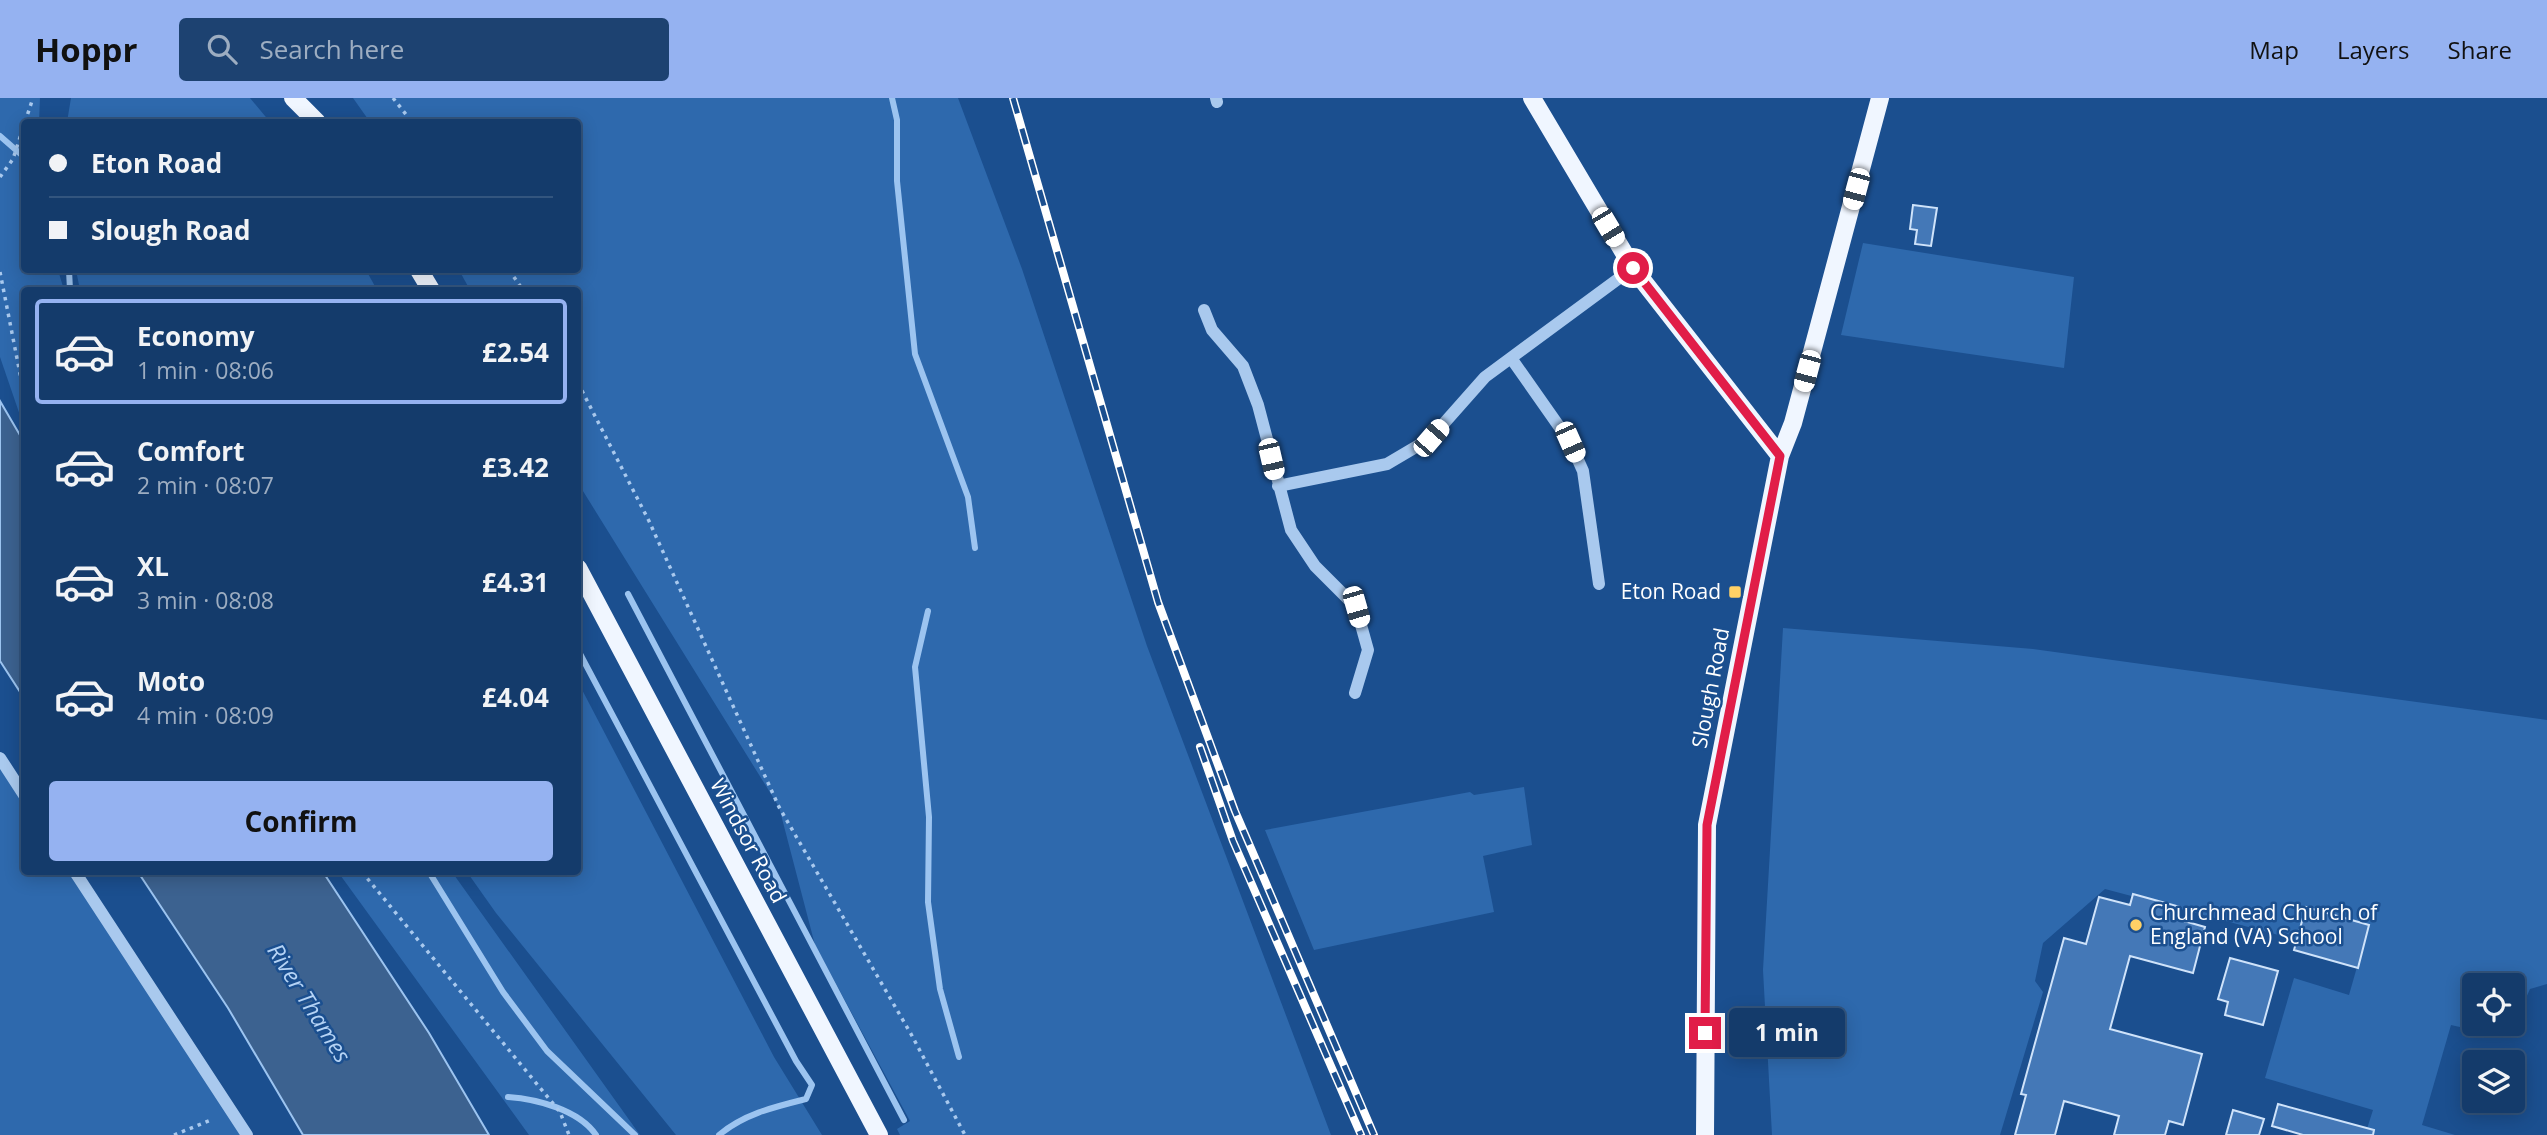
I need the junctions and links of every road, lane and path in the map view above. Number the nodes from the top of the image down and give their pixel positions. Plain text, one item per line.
1 (33, 98) edge
2 (293, 98) edge
3 (393, 98) edge
4 (1532, 98) edge
5 (1880, 98) edge
6 (27, 119) edge
7 (314, 119) edge
8 (410, 119) edge
9 (21, 136) edge
10 (0, 177) edge
11 (1633, 268) junction
12 (0, 272) edge
13 (1204, 310) dead end
14 (1511, 358) junction
15 (21, 379) edge
16 (581, 389) edge
17 (1780, 456) junction
18 (1278, 486) junction
19 (581, 574) edge
20 (1599, 584) dead end
21 (1355, 693) dead end
22 (0, 758) edge
23 (21, 790) edge
24 (77, 875) edge
25 (364, 875) edge
26 (211, 1120) dead end
27 (174, 1135) edge
28 (247, 1135) edge
29 (569, 1135) edge
30 (879, 1135) edge
31 (965, 1135) edge
32 (1705, 1135) edge

1 - 6 path
2 - 7 main road
3 - 8 path
4 - 11 main road
5 - 17 main road, Slough Road
9 - 10 path
11 - 14 street
11 - 17 main road
12 - 15 path
13 - 18 street
14 - 18 street
14 - 20 street
16 - 31 path
17 - 32 main road, Slough Road
18 - 21 street
19 - 30 main road, Windsor Road
22 - 23 street
24 - 28 street
25 - 29 path
26 - 27 path

